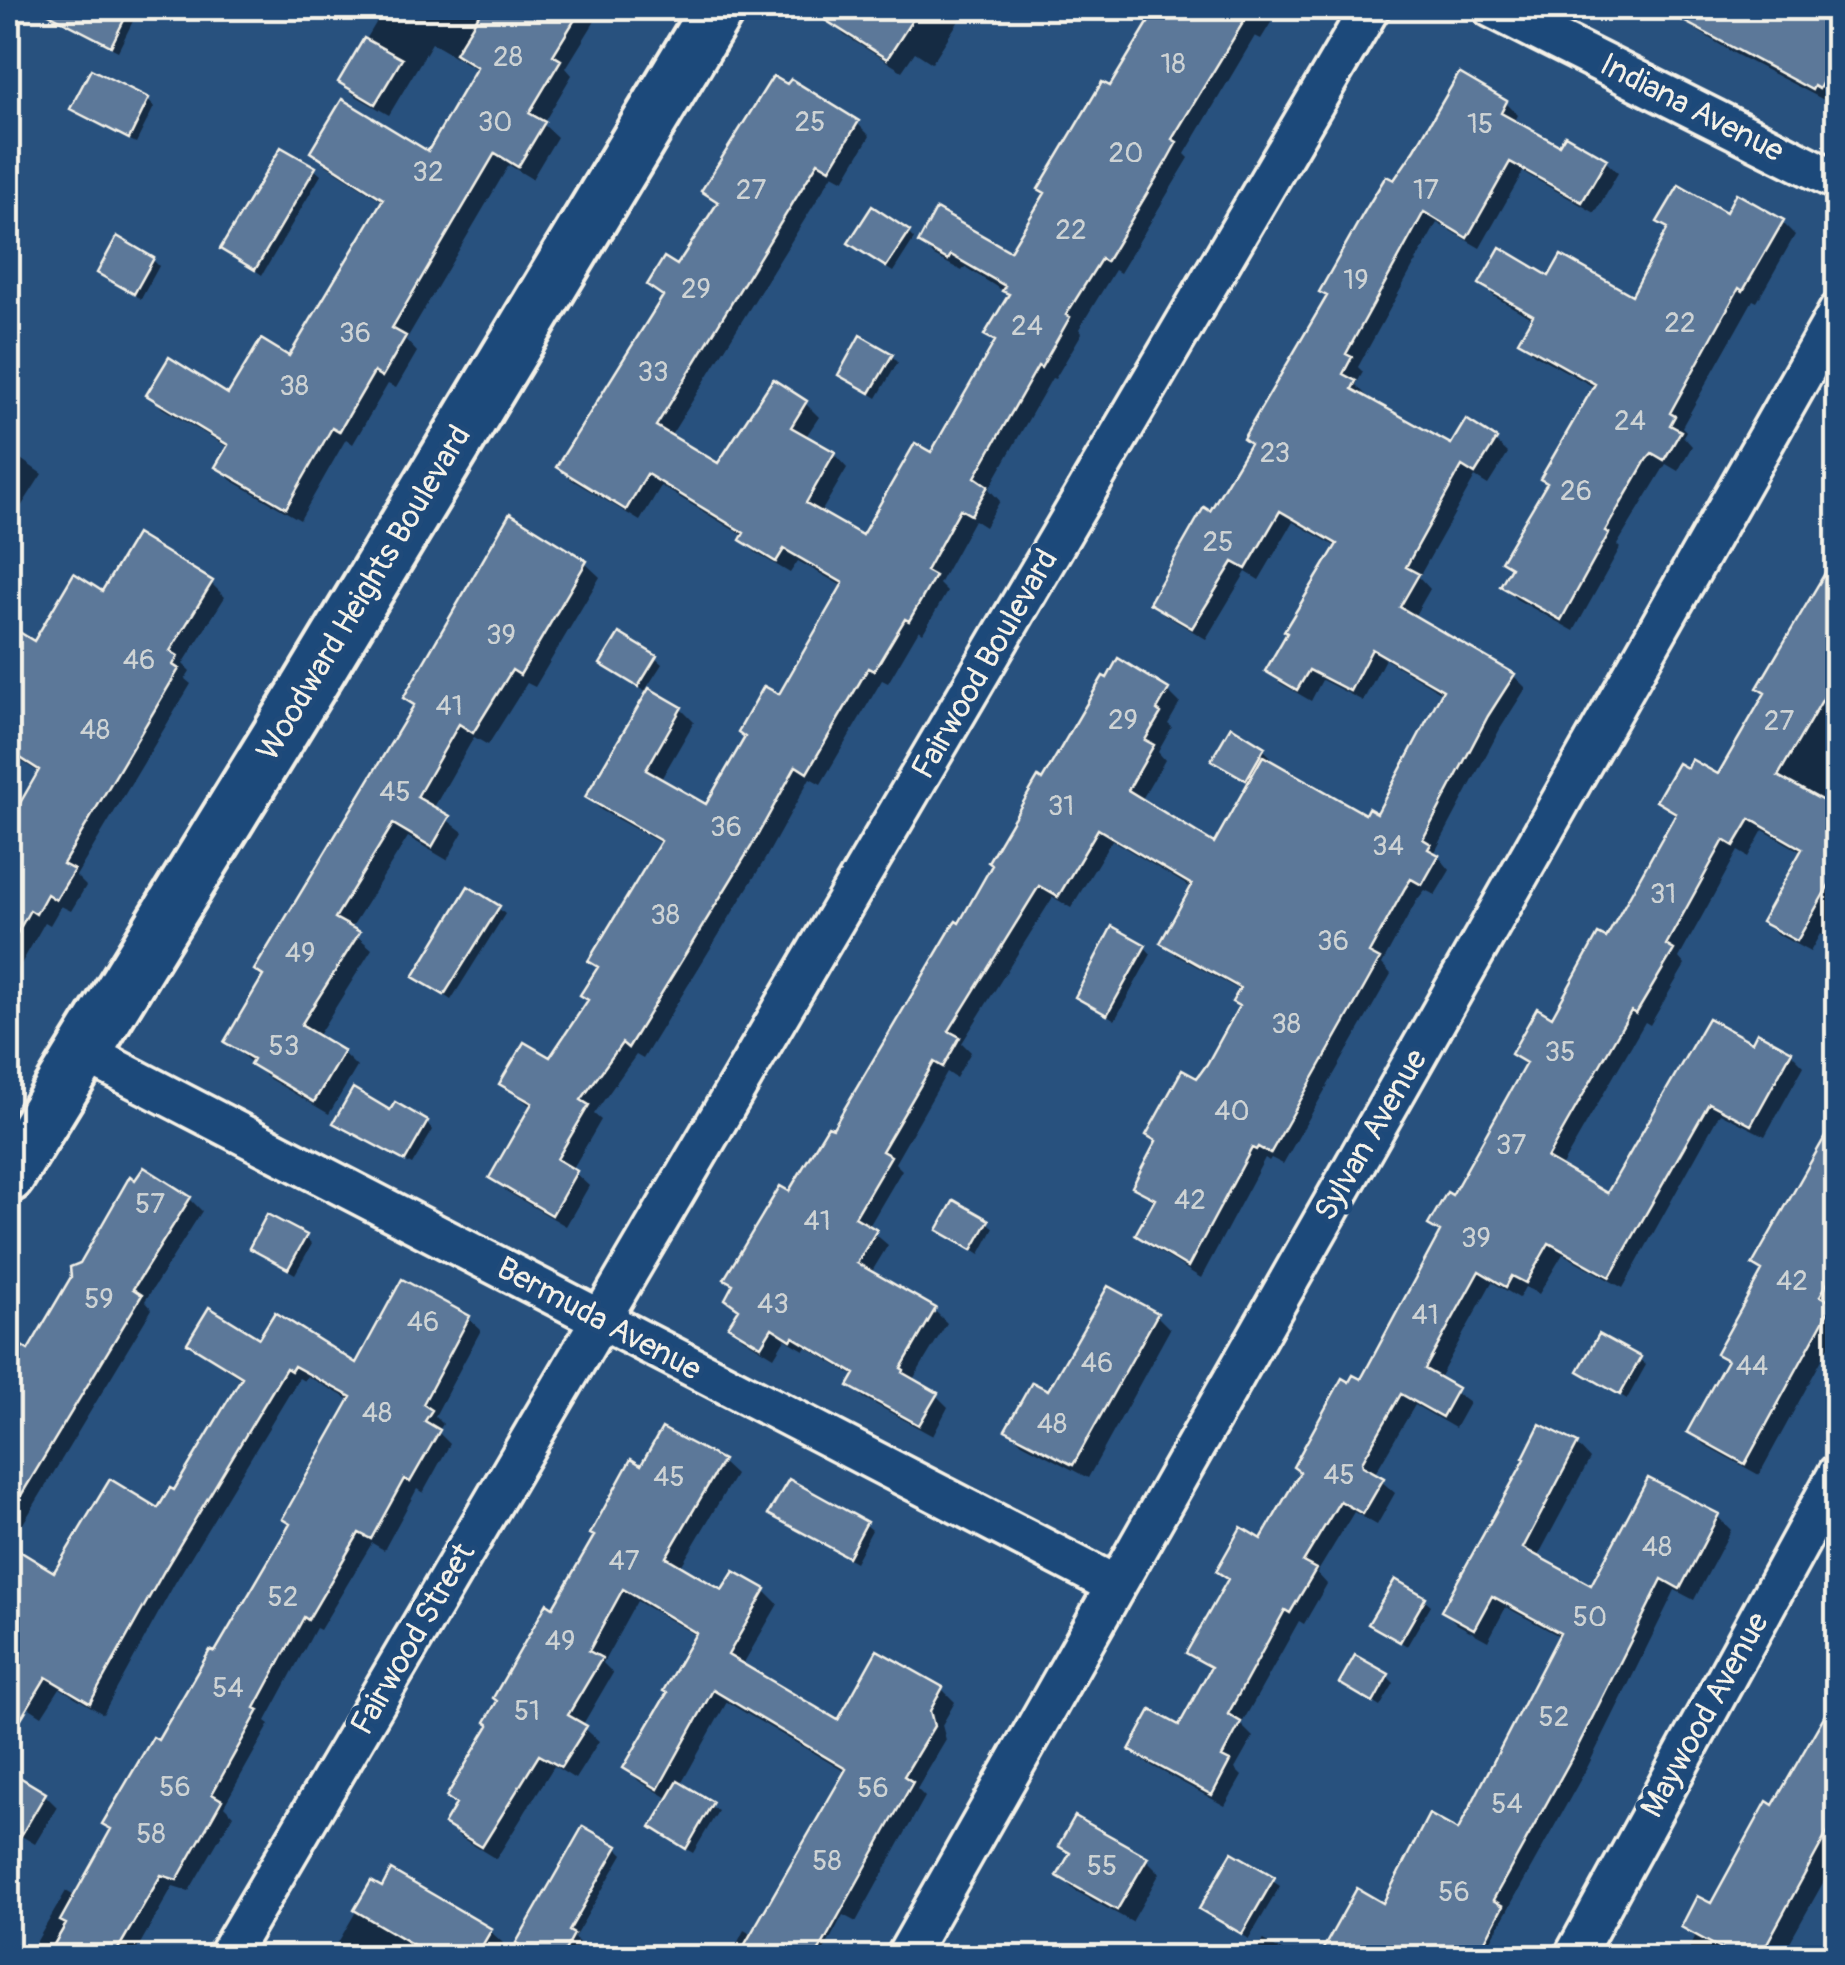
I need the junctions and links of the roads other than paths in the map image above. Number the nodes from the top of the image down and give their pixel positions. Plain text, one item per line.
1 (718, 8) edge
2 (1370, 8) edge
3 (1492, 8) edge
4 (1838, 181) edge
5 (1838, 312) edge
6 (83, 1052) junction
7 (8, 1176) edge
8 (600, 1320) junction
9 (1838, 1473) edge
10 (1115, 1586) junction
11 (226, 1958) edge
12 (904, 1958) edge
13 (1572, 1958) edge

1 - 6 street, Woodward Heights Boulevard
2 - 8 street, Fairwood Boulevard
3 - 4 street, Indiana Avenue
5 - 10 street, Sylvan Avenue
6 - 7 street, Woodward Heights Boulevard
6 - 8 street, Bermuda Avenue
8 - 10 street, Bermuda Avenue
8 - 11 street, Fairwood Street
9 - 13 street, Maywood Avenue
10 - 12 street, Sylvan Avenue

